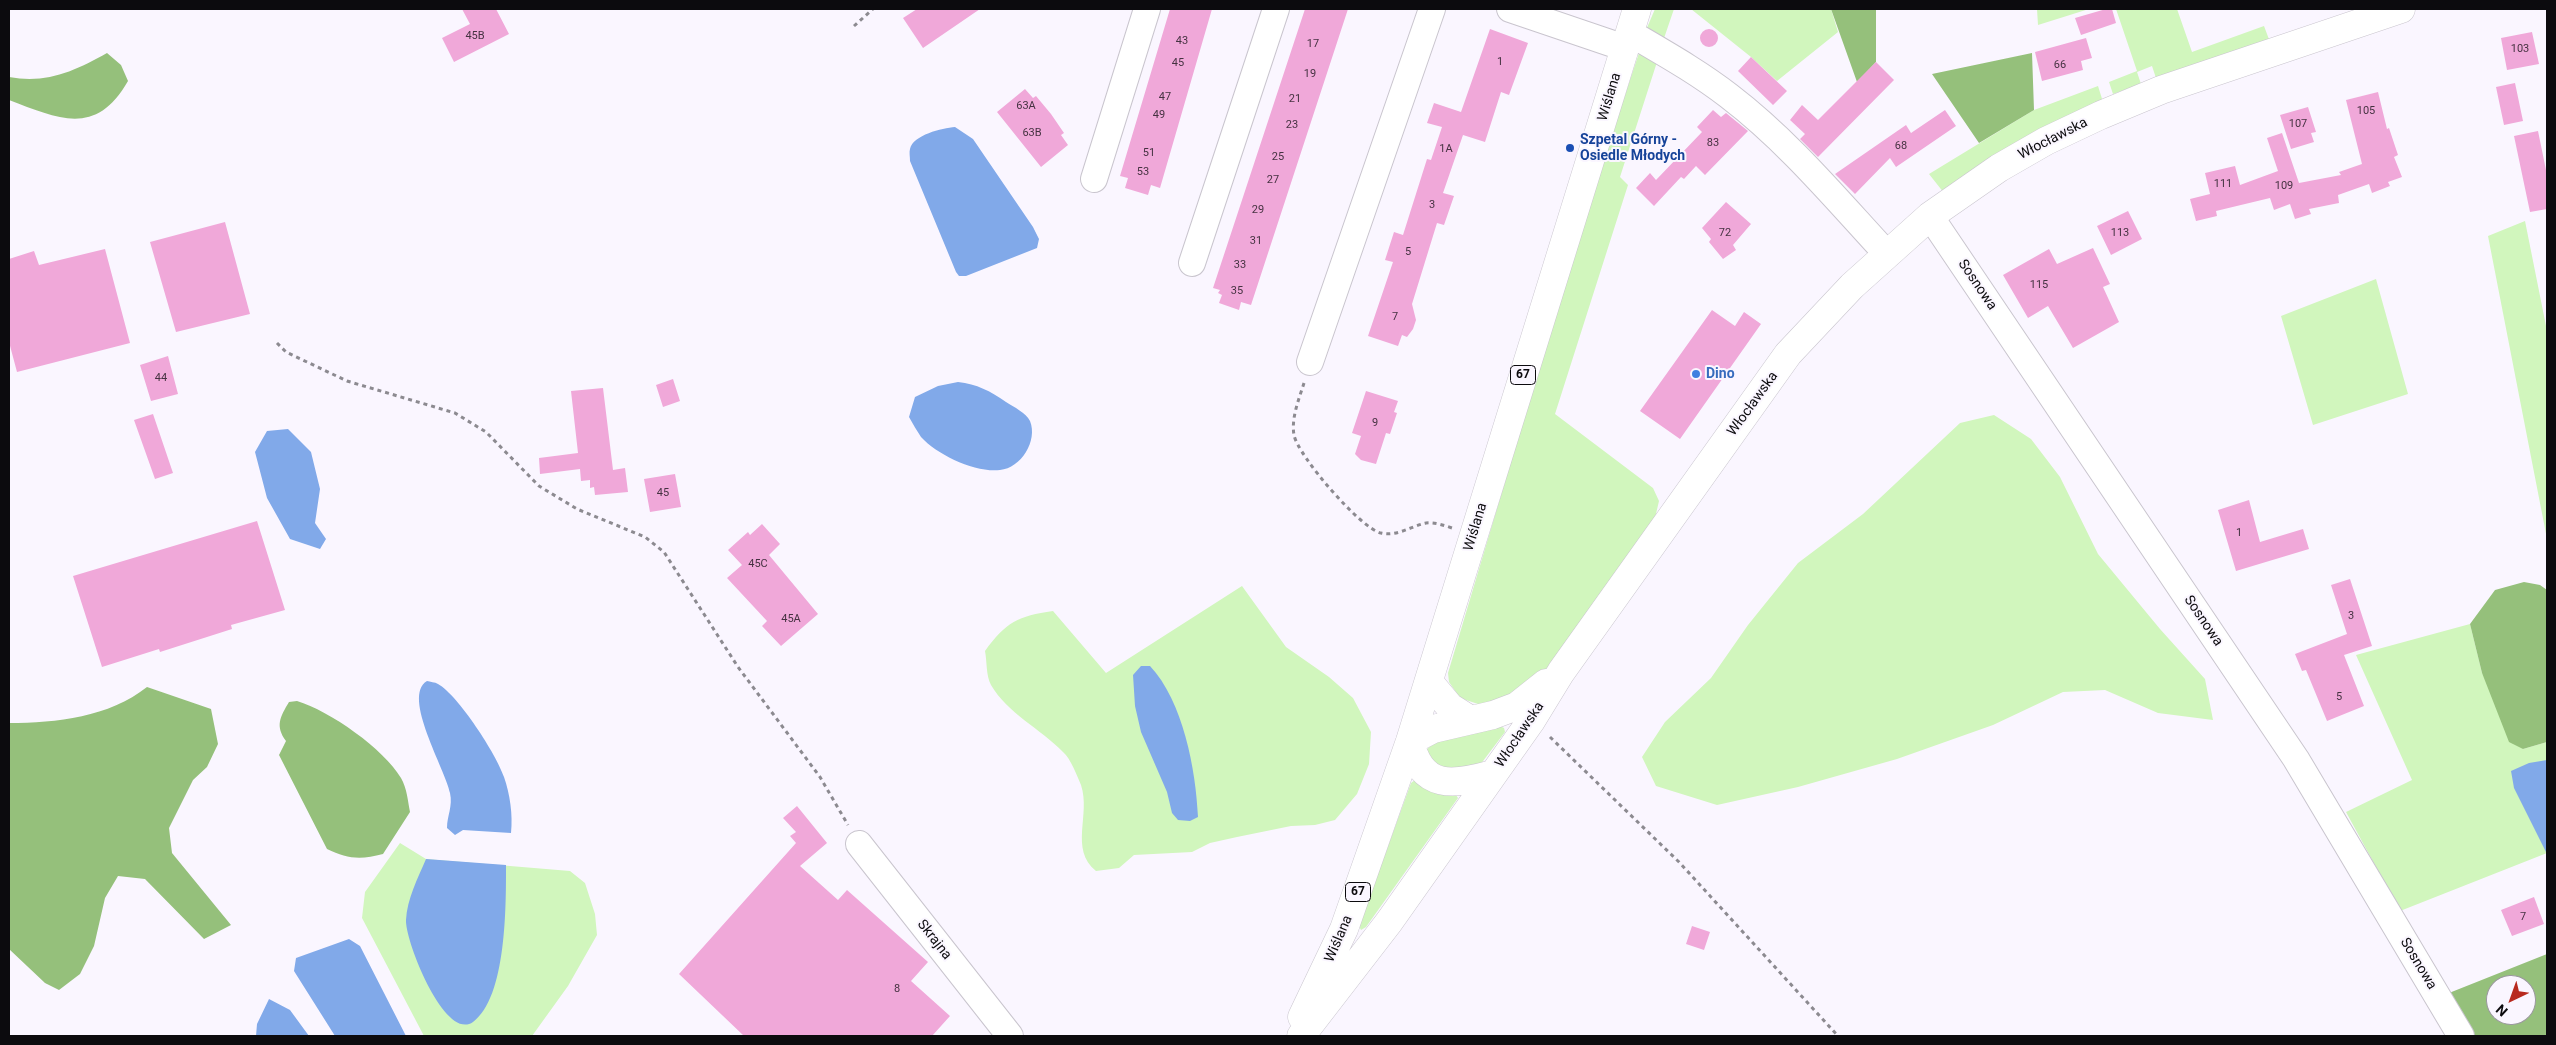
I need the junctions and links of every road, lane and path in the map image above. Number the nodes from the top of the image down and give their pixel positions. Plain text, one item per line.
1 (873, 9) edge
2 (1147, 9) edge
3 (1276, 9) edge
4 (1432, 9) edge
5 (1510, 9) edge
6 (2401, 9) edge
7 (854, 26) dead end
8 (1631, 30) edge
9 (1094, 180) dead end
10 (1930, 216) junction
11 (1888, 254) junction
12 (1192, 263) dead end
13 (277, 343) dead end
14 (1310, 362) joint
15 (1472, 539) junction
16 (1561, 672) junction
17 (1429, 682) junction
18 (1469, 719) junction
19 (1531, 721) junction
20 (1410, 741) junction
21 (1493, 774) junction
22 (859, 844) joint
23 (1010, 1036) edge
24 (1292, 1036) edge
25 (1302, 1036) edge
26 (1838, 1036) edge
27 (2461, 1036) edge

1 - 7 path
2 - 9 street
3 - 12 street
4 - 14 street
5 - 8 street
6 - 10 main road, Włocławska
8 - 11 street
8 - 15 main road, Wiślana / 67
10 - 11 main road, Włocławska
10 - 27 street, Sosnowa
11 - 16 main road, Włocławska
13 - 22 path
14 - 15 path
15 - 17 main road, Wiślana / 67
16 - 18 main road
16 - 19 main road, Włocławska
17 - 18 main road
17 - 20 main road, Wiślana / 67
18 - 20 main road
19 - 21 main road, Włocławska
19 - 26 path
20 - 21 main road
20 - 24 main road, Wiślana / 67
21 - 25 main road, Włocławska
22 - 23 street, Skrajna

